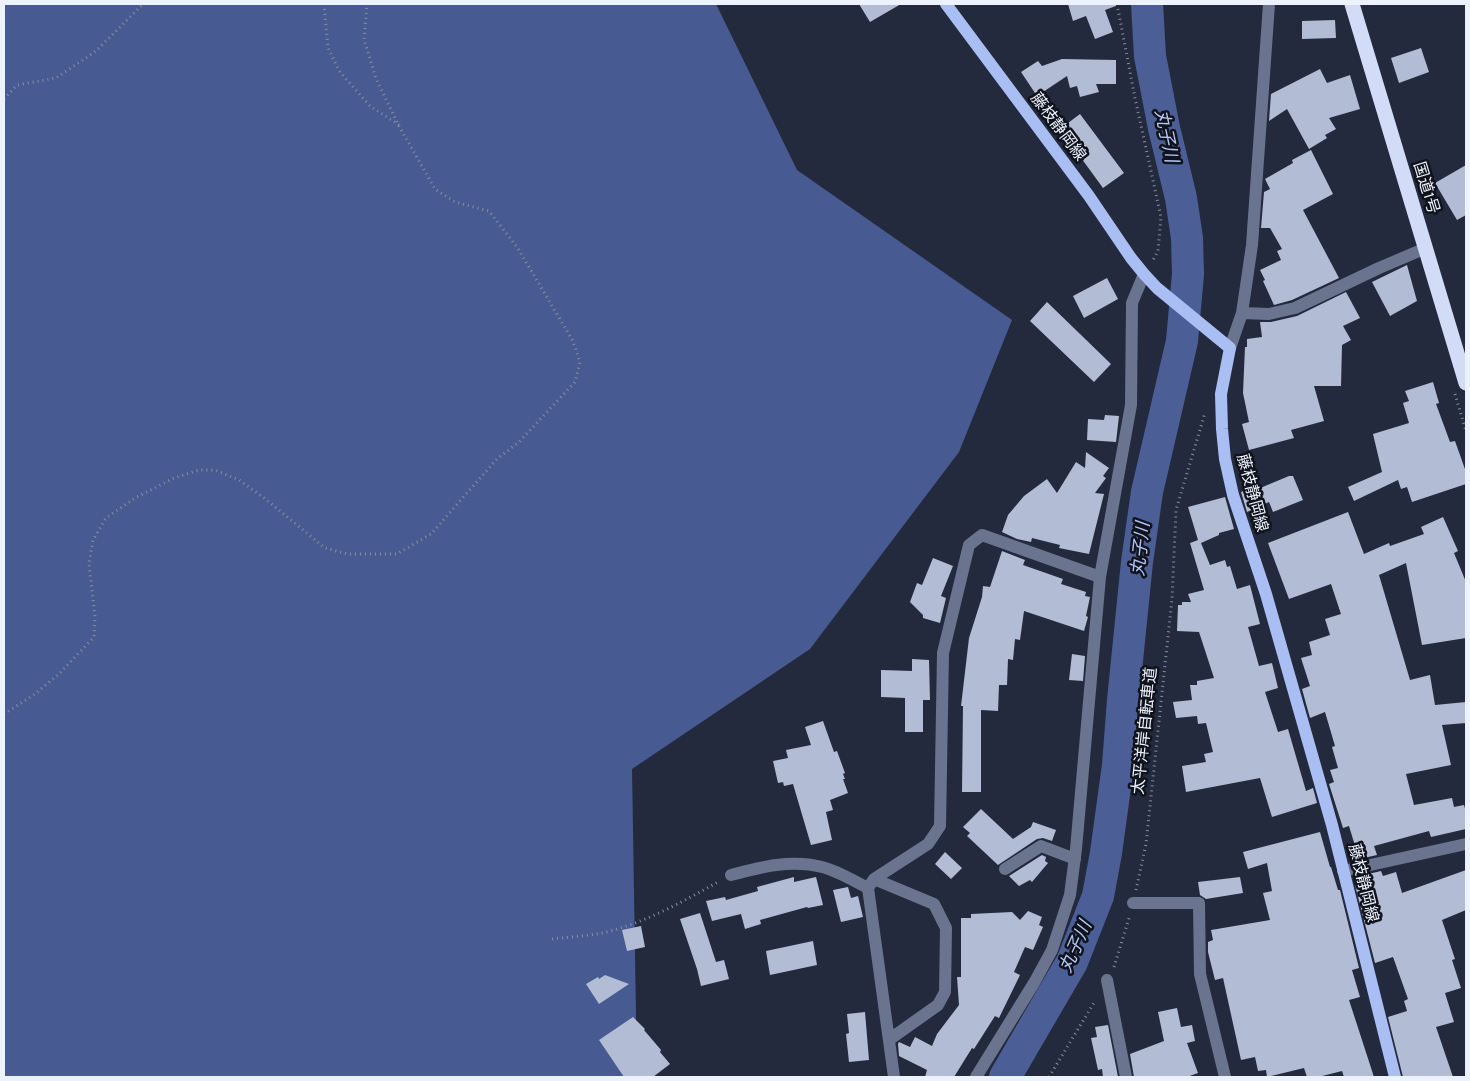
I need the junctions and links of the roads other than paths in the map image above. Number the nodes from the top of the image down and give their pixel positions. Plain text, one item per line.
1 (946, 4) edge
2 (1269, 4) edge
3 (1352, 4) edge
4 (1426, 248) junction
5 (1144, 274) junction
6 (1242, 313) junction
7 (1230, 348) junction
8 (1466, 383) edge
9 (1100, 578) junction
10 (1466, 844) edge
11 (1075, 859) junction
12 (1005, 869) dead end
13 (1343, 871) junction
14 (730, 875) road end
15 (871, 883) junction
16 (1133, 903) road end
17 (1107, 980) road end
18 (890, 1039) junction
19 (894, 1077) edge
20 (976, 1077) edge
21 (1126, 1077) edge
22 (1225, 1077) edge
23 (1395, 1077) edge

1 - 5 main road, 藤枝静岡線
2 - 6 street
3 - 4 highway, 国道1号
4 - 6 street
4 - 8 highway, 国道1号
5 - 7 main road, 藤枝静岡線
5 - 9 street
6 - 7 street
7 - 13 main road, 藤枝静岡線
9 - 11 street
9 - 15 street
10 - 13 street
11 - 12 street
11 - 20 street
13 - 23 main road, 藤枝静岡線
14 - 15 street
15 - 18 street
15 - 18 street
16 - 22 street
17 - 21 street
18 - 19 street

